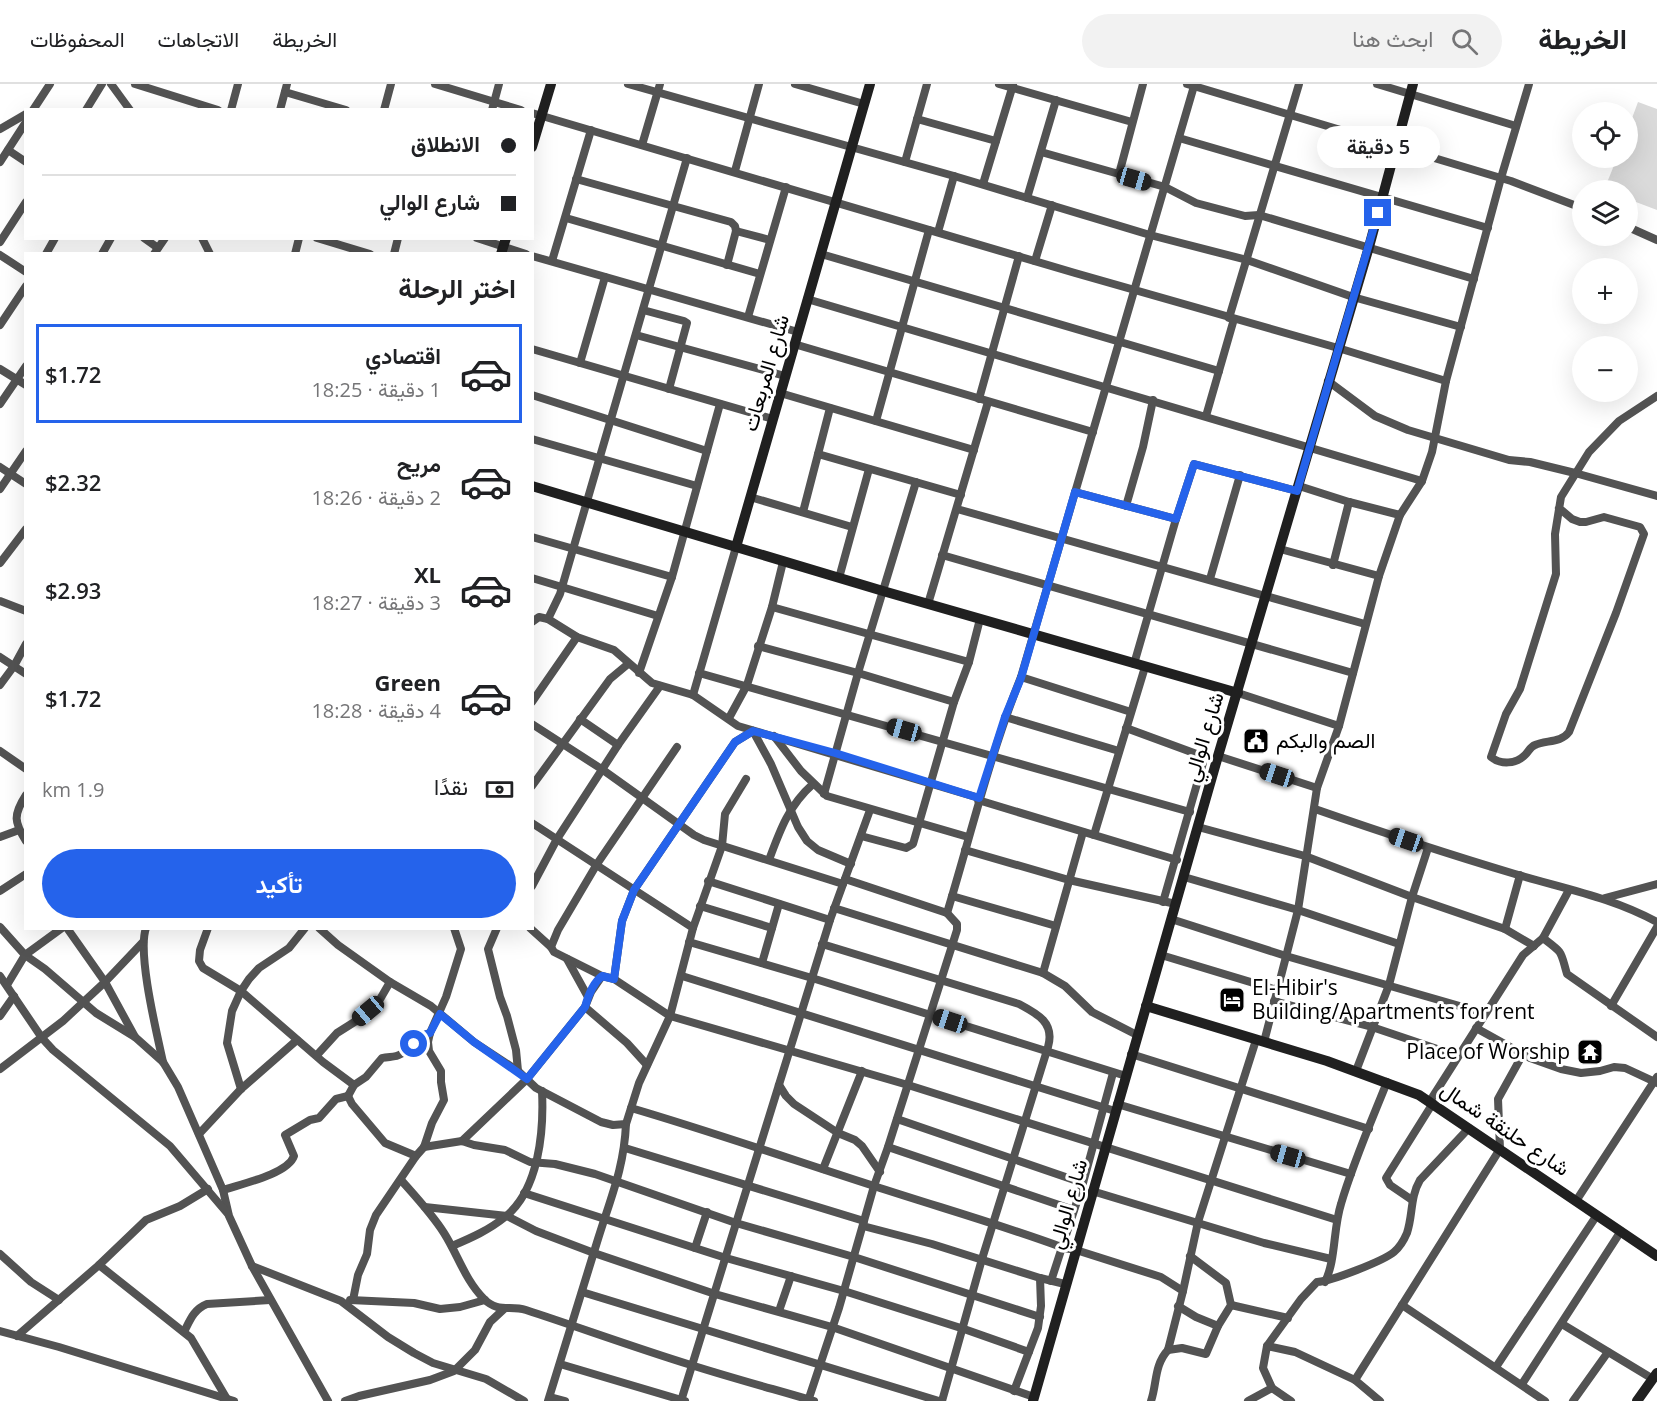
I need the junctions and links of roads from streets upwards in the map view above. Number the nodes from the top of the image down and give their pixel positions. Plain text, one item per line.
1 (50, 84) edge
2 (102, 84) edge
3 (111, 84) edge
4 (135, 84) edge
5 (238, 84) edge
6 (391, 84) edge
7 (435, 84) edge
8 (499, 84) edge
9 (551, 84) edge
10 (628, 84) edge
11 (660, 84) edge
12 (759, 84) edge
13 (795, 84) edge
14 (870, 84) edge
15 (927, 84) edge
16 (999, 84) edge
17 (1143, 84) edge
18 (1299, 84) edge
19 (1377, 84) edge
20 (1529, 84) edge
21 (1013, 86) edge
22 (1196, 86) edge
23 (286, 88) edge
24 (1412, 89) edge
25 (657, 93) junction
26 (1056, 100) junction
27 (864, 104) junction
28 (493, 106) edge
29 (34, 108) edge
30 (87, 108) edge
31 (129, 108) edge
32 (212, 108) edge
33 (232, 108) edge
34 (281, 108) edge
35 (341, 108) edge
36 (385, 108) edge
37 (537, 114) edge
38 (24, 115) edge
39 (1290, 115) junction
40 (750, 118) junction
41 (917, 119) junction
42 (1132, 122) junction
43 (24, 125) edge
44 (1516, 126) junction
45 (0, 129) edge
46 (591, 130) junction
47 (534, 134) edge
48 (1179, 138) junction
49 (996, 141) junction
50 (642, 144) junction
51 (1397, 145) junction
52 (852, 148) junction
53 (8, 150) junction
54 (1041, 152) junction
55 (687, 158) junction
56 (24, 161) edge
57 (0, 162) edge
58 (905, 162) junction
59 (1273, 167) junction
60 (735, 171) junction
61 (1119, 174) junction
62 (954, 176) junction
63 (1501, 178) junction
64 (576, 179) junction
65 (983, 184) junction
66 (786, 187) junction
67 (1165, 188) junction
68 (1383, 196) junction
69 (1027, 198) junction
70 (836, 201) junction
71 (1572, 204) edge
72 (24, 205) edge
73 (1052, 205) junction
74 (673, 207) junction
75 (1259, 215) junction
76 (566, 218) junction
77 (1488, 228) junction
78 (929, 230) junction
79 (736, 231) junction
80 (1638, 231) edge
81 (938, 232) junction
82 (1150, 235) junction
83 (324, 240) edge
84 (484, 240) edge
85 (770, 240) junction
86 (1657, 240) edge
87 (0, 242) edge
88 (503, 246) edge
89 (662, 246) junction
90 (1369, 247) junction
91 (363, 252) edge
92 (520, 252) edge
93 (821, 254) junction
94 (0, 255) edge
95 (534, 256) edge
96 (1019, 256) junction
97 (1247, 260) junction
98 (552, 261) junction
99 (1035, 261) junction
100 (727, 265) junction
101 (24, 271) edge
102 (760, 274) junction
103 (605, 276) junction
104 (1474, 279) junction
105 (914, 282) junction
106 (24, 289) edge
107 (649, 289) junction
108 (1134, 290) junction
109 (1353, 297) junction
110 (807, 299) junction
111 (1004, 307) junction
112 (643, 310) junction
113 (748, 317) junction
114 (1231, 319) junction
115 (0, 325) edge
116 (902, 327) junction
117 (1461, 327) junction
118 (798, 332) junction
119 (636, 335) junction
120 (1120, 341) junction
121 (794, 344) junction
122 (681, 347) junction
123 (1338, 348) junction
124 (534, 350) edge
125 (991, 353) junction
126 (580, 363) junction
127 (0, 369) edge
128 (24, 369) edge
129 (1219, 371) junction
130 (889, 373) junction
131 (623, 375) junction
132 (785, 376) junction
133 (16, 379) junction
134 (1328, 381) junction
135 (1446, 381) junction
136 (24, 385) edge
137 (1106, 387) junction
138 (669, 389) junction
139 (780, 393) junction
140 (534, 396) edge
141 (1657, 396) edge
142 (979, 399) junction
143 (1153, 400) junction
144 (988, 402) junction
145 (0, 404) edge
146 (720, 404) junction
147 (830, 408) junction
148 (1206, 416) junction
149 (773, 419) junction
150 (610, 420) junction
151 (876, 421) junction
152 (1093, 432) junction
153 (1434, 437) junction
154 (534, 440) edge
155 (1310, 447) junction
156 (974, 450) junction
157 (707, 451) junction
158 (24, 454) edge
159 (818, 454) junction
160 (600, 459) junction
161 (0, 467) edge
162 (869, 468) junction
163 (10, 473) junction
164 (1575, 473) junction
165 (1240, 475) junction
166 (1422, 481) junction
167 (916, 482) junction
168 (24, 483) edge
169 (697, 486) junction
170 (534, 487) edge
171 (1298, 488) junction
172 (0, 489) edge
173 (1075, 492) junction
174 (961, 495) junction
175 (1657, 496) edge
176 (750, 497) junction
177 (586, 502) junction
178 (1349, 502) junction
179 (1126, 506) junction
180 (1559, 508) junction
181 (957, 509) junction
182 (803, 512) junction
183 (1400, 515) junction
184 (1176, 519) junction
185 (852, 526) junction
186 (686, 531) junction
187 (24, 532) edge
188 (534, 538) edge
189 (1062, 538) junction
190 (736, 547) junction
191 (575, 549) junction
192 (1280, 549) junction
193 (942, 555) junction
194 (783, 562) junction
195 (0, 563) edge
196 (1333, 565) junction
197 (1162, 566) junction
198 (1379, 576) junction
199 (672, 577) junction
200 (838, 578) junction
201 (534, 579) edge
202 (1210, 579) junction
203 (1048, 584) junction
204 (561, 586) junction
205 (883, 591) junction
206 (1266, 595) junction
207 (0, 601) edge
208 (928, 604) junction
209 (772, 608) junction
210 (24, 610) edge
211 (1148, 614) junction
212 (658, 616) junction
213 (549, 619) junction
214 (980, 620) junction
215 (534, 621) edge
216 (1365, 624) junction
217 (871, 635) junction
218 (1033, 635) junction
219 (577, 637) junction
220 (1252, 643) junction
221 (758, 646) junction
222 (24, 648) edge
223 (0, 657) edge
224 (969, 662) junction
225 (628, 664) junction
226 (14, 666) junction
227 (1139, 666) junction
228 (24, 673) edge
229 (639, 673) junction
230 (699, 673) junction
231 (858, 673) junction
232 (1353, 673) junction
233 (1021, 678) junction
234 (0, 685) edge
235 (747, 685) junction
236 (660, 686) junction
237 (1238, 693) junction
238 (693, 695) junction
239 (534, 699) edge
240 (954, 702) junction
241 (1131, 712) junction
242 (846, 713) junction
243 (1005, 717) junction
244 (729, 718) junction
245 (580, 719) junction
246 (534, 725) edge
247 (1339, 726) junction
248 (1126, 728) junction
249 (753, 731) junction
250 (774, 736) junction
251 (942, 742) junction
252 (562, 743) junction
253 (618, 745) junction
254 (677, 747) dead end
255 (0, 751) edge
256 (1119, 751) junction
257 (835, 753) junction
258 (1218, 756) junction
259 (992, 757) junction
260 (24, 768) edge
261 (603, 770) junction
262 (746, 779) dead end
263 (534, 783) edge
264 (931, 783) junction
265 (813, 784) junction
266 (1317, 788) junction
267 (1107, 789) junction
268 (824, 794) junction
269 (642, 798) junction
270 (24, 799) edge
271 (979, 799) junction
272 (791, 807) junction
273 (1315, 809) junction
274 (870, 810) junction
275 (1190, 812) junction
276 (920, 822) junction
277 (534, 824) edge
278 (679, 826) junction
279 (1198, 827) junction
280 (19, 830) junction
281 (1083, 832) junction
282 (0, 835) edge
283 (1094, 835) junction
284 (861, 836) junction
285 (968, 837) junction
286 (24, 839) edge
287 (557, 839) junction
288 (722, 846) junction
289 (1428, 848) junction
290 (965, 850) junction
291 (1305, 855) junction
292 (770, 860) junction
293 (1177, 860) junction
294 (597, 864) junction
295 (851, 864) junction
296 (24, 875) edge
297 (1520, 875) junction
298 (1184, 877) junction
299 (1069, 880) junction
300 (708, 881) junction
301 (844, 881) junction
302 (534, 882) edge
303 (1657, 884) edge
304 (634, 890) junction
305 (1569, 890) junction
306 (0, 891) edge
307 (952, 896) junction
308 (1412, 897) junction
309 (1605, 898) junction
310 (1170, 903) junction
311 (780, 904) junction
312 (700, 906) junction
313 (834, 908) junction
314 (1298, 910) junction
315 (947, 913) junction
316 (1171, 919) junction
317 (830, 920) junction
318 (1657, 922) edge
319 (1056, 926) junction
320 (0, 927) edge
321 (1657, 927) edge
322 (693, 928) junction
323 (772, 928) junction
324 (1505, 929) junction
325 (59, 930) edge
326 (68, 930) edge
327 (207, 930) edge
328 (303, 930) edge
329 (321, 930) edge
330 (455, 930) edge
331 (496, 930) edge
332 (532, 930) edge
333 (144, 935) edge
334 (1543, 938) junction
335 (689, 942) junction
336 (822, 944) junction
337 (1399, 944) junction
338 (953, 945) junction
339 (1534, 946) junction
340 (551, 947) junction
341 (25, 955) junction
342 (1161, 955) junction
343 (1286, 956) junction
344 (566, 958) junction
345 (762, 963) junction
346 (1044, 973) junction
347 (0, 976) edge
348 (602, 976) junction
349 (682, 976) junction
350 (812, 978) junction
351 (614, 979) junction
352 (390, 981) junction
353 (942, 981) junction
354 (105, 982) junction
355 (7, 985) junction
356 (1389, 985) junction
357 (1277, 990) junction
358 (241, 991) junction
359 (14, 996) junction
360 (588, 997) junction
361 (82, 1001) junction
362 (1274, 1001) junction
363 (1146, 1006) junction
364 (1611, 1006) junction
365 (585, 1007) junction
366 (801, 1013) junction
367 (1484, 1013) junction
368 (440, 1014) junction
369 (930, 1015) junction
370 (0, 1016) edge
371 (670, 1016) junction
372 (1372, 1027) junction
373 (1476, 1028) junction
374 (430, 1033) junction
375 (1137, 1035) junction
376 (135, 1037) junction
377 (1657, 1037) edge
378 (42, 1038) junction
379 (297, 1040) junction
380 (1260, 1041) junction
381 (920, 1049) junction
382 (790, 1050) junction
383 (1046, 1052) junction
384 (1131, 1054) junction
385 (1523, 1054) junction
386 (316, 1055) junction
387 (1458, 1056) junction
388 (163, 1062) junction
389 (647, 1065) junction
390 (0, 1069) edge
391 (518, 1071) junction
392 (862, 1071) junction
393 (1356, 1071) junction
394 (1113, 1073) junction
395 (1126, 1076) junction
396 (527, 1079) junction
397 (1656, 1080) edge
398 (1387, 1082) junction
399 (354, 1084) junction
400 (779, 1085) junction
401 (908, 1085) junction
402 (1036, 1085) junction
403 (1240, 1088) junction
404 (241, 1089) junction
405 (542, 1091) junction
406 (348, 1096) junction
407 (1431, 1102) junction
408 (1103, 1107) junction
409 (1116, 1107) junction
410 (631, 1108) junction
411 (897, 1119) junction
412 (1025, 1122) junction
413 (626, 1124) junction
414 (1469, 1128) junction
415 (1369, 1129) junction
416 (838, 1133) junction
417 (199, 1134) junction
418 (1225, 1137) junction
419 (462, 1141) junction
420 (1094, 1143) junction
421 (424, 1147) junction
422 (888, 1147) junction
423 (1105, 1147) junction
424 (625, 1148) junction
425 (759, 1148) junction
426 (1500, 1149) junction
427 (416, 1156) junction
428 (1013, 1160) junction
429 (537, 1161) junction
430 (823, 1169) junction
431 (880, 1172) junction
432 (1351, 1174) junction
433 (401, 1180) junction
434 (1211, 1181) junction
435 (617, 1183) junction
436 (1083, 1183) junction
437 (747, 1186) junction
438 (874, 1186) junction
439 (1004, 1187) junction
440 (208, 1189) junction
441 (223, 1190) junction
442 (1092, 1191) junction
443 (524, 1193) junction
444 (1412, 1200) junction
445 (1576, 1201) junction
446 (425, 1207) junction
447 (1074, 1210) junction
448 (707, 1212) junction
449 (1597, 1215) junction
450 (229, 1216) junction
451 (507, 1216) junction
452 (605, 1218) junction
453 (1336, 1220) junction
454 (994, 1222) junction
455 (1198, 1222) junction
456 (736, 1223) junction
457 (864, 1224) junction
458 (1621, 1231) junction
459 (452, 1246) junction
460 (695, 1248) junction
461 (1068, 1249) junction
462 (594, 1253) junction
463 (0, 1254) edge
464 (1190, 1256) junction
465 (1657, 1256) edge
466 (854, 1257) junction
467 (726, 1258) junction
468 (982, 1259) junction
469 (1331, 1259) junction
470 (99, 1265) junction
471 (252, 1266) junction
472 (791, 1276) junction
473 (1040, 1278) junction
474 (1051, 1281) junction
475 (1325, 1282) junction
476 (1065, 1284) junction
477 (1182, 1291) junction
478 (582, 1292) junction
479 (844, 1292) junction
480 (715, 1294) junction
481 (973, 1294) junction
482 (59, 1300) junction
483 (270, 1300) junction
484 (353, 1300) junction
485 (485, 1300) junction
486 (341, 1301) junction
487 (1231, 1305) junction
488 (1402, 1305) junction
489 (1178, 1306) junction
490 (504, 1309) junction
491 (779, 1311) junction
492 (1040, 1317) junction
493 (1288, 1318) junction
494 (1562, 1324) junction
495 (571, 1326) junction
496 (1218, 1326) junction
497 (832, 1327) junction
498 (704, 1329) junction
499 (964, 1329) junction
500 (0, 1331) edge
501 (184, 1332) junction
502 (17, 1336) junction
503 (1267, 1346) junction
504 (1168, 1350) junction
505 (1029, 1352) junction
506 (1608, 1352) junction
507 (560, 1364) junction
508 (821, 1364) junction
509 (693, 1365) junction
510 (1496, 1367) junction
511 (952, 1369) junction
512 (454, 1371) junction
513 (1655, 1376) edge
514 (1355, 1380) junction
515 (1522, 1384) junction
516 (1272, 1388) junction
517 (1014, 1390) junction
518 (1034, 1399) edge
519 (230, 1400) edge
520 (547, 1400) edge
521 (683, 1400) edge
522 (810, 1400) edge
523 (328, 1401) edge
524 (345, 1401) edge
525 (524, 1401) edge
526 (565, 1401) edge
527 (940, 1401) edge
528 (1151, 1401) edge
529 (1248, 1401) edge
530 (1291, 1401) edge
531 (1380, 1401) edge
532 (1545, 1401) edge
533 (1574, 1401) edge
534 (1637, 1401) edge

1 - 29 street
2 - 30 street
3 - 31 street
4 - 32 street
5 - 33 street
6 - 36 street
7 - 28 street
8 - 28 street
9 - 37 street
10 - 25 street
11 - 25 street
12 - 40 street
13 - 27 street
14 - 27 street, شارع المربعات
15 - 41 street
16 - 21 street
17 - 42 street
18 - 39 street
19 - 24 street
20 - 44 street
21 - 26 street
21 - 49 street
22 - 39 street
22 - 48 street
23 - 34 street
23 - 35 street
24 - 44 street
24 - 51 street, شارع الوالي
25 - 40 street
25 - 50 street
26 - 42 street
26 - 54 street
27 - 52 street, شارع المربعات
37 - 46 street
37 - 47 street
38 - 45 street
39 - 51 street
39 - 59 street
40 - 52 street
40 - 60 street
41 - 49 street
41 - 58 street
42 - 61 street
43 - 53 street
44 - 63 street
46 - 50 street
46 - 64 street
48 - 59 street
48 - 67 street
49 - 65 street
50 - 55 street
51 - 63 street
51 - 68 street, شارع الوالي
52 - 58 street
52 - 70 street, شارع المربعات
53 - 56 street
53 - 57 street
54 - 61 street
54 - 69 street
55 - 60 street
55 - 74 street
58 - 62 street
59 - 68 street
59 - 75 street
60 - 66 street
61 - 67 street
62 - 65 street
62 - 81 street
63 - 71 street
63 - 77 street
64 - 74 street
64 - 76 street
65 - 69 street
66 - 70 street
66 - 85 street
67 - 75 street
67 - 82 street
68 - 77 street
68 - 90 street, شارع الوالي
69 - 73 street
70 - 78 street
70 - 93 street, شارع المربعات
72 - 87 street
73 - 82 street
73 - 99 street
74 - 79 street
74 - 89 street
75 - 90 street
75 - 97 street
76 - 89 street
76 - 98 street
77 - 104 street
78 - 81 street
78 - 105 street
79 - 85 street
79 - 100 street
80 - 86 street
81 - 96 street
82 - 97 street
82 - 108 street
83 - 91 street
84 - 88 street
85 - 102 street
88 - 92 street
89 - 100 street
89 - 107 street
90 - 104 street
90 - 109 street, شارع الوالي
93 - 105 street
93 - 110 street, شارع المربعات
94 - 101 street
95 - 98 street
96 - 99 street
96 - 111 street
97 - 109 street
97 - 114 street
98 - 103 street
99 - 108 street
100 - 102 street
102 - 113 street
103 - 107 street
103 - 126 street
104 - 117 street
105 - 111 street
105 - 116 street
106 - 115 street
107 - 112 street
107 - 113 street
108 - 114 street
108 - 120 street
109 - 117 street
109 - 123 street, شارع الوالي
110 - 116 street
110 - 118 street, شارع المربعات
111 - 120 street
111 - 125 street
112 - 119 street
112 - 122 street
113 - 118 street
114 - 123 street
114 - 129 street
116 - 125 street
116 - 130 street
117 - 135 street
118 - 121 street, شارع المربعات
119 - 122 street
119 - 131 street
120 - 129 street
120 - 137 street
121 - 130 street
121 - 132 street, شارع المربعات
122 - 132 street
122 - 138 street
123 - 134 street, شارع الوالي
123 - 135 street
124 - 126 street
125 - 137 street
125 - 142 street
126 - 131 street
127 - 133 street
128 - 133 street
129 - 148 street
130 - 142 street
130 - 151 street
131 - 138 street
131 - 150 street
132 - 139 street, شارع المربعات
133 - 136 street
133 - 145 street
134 - 153 street
134 - 155 street, شارع الوالي
135 - 153 street
137 - 143 street
137 - 152 street
138 - 146 street
139 - 147 street
139 - 149 street, شارع المربعات
140 - 150 street
141 - 164 street
142 - 144 street
143 - 148 street
143 - 179 street
144 - 152 street
144 - 156 street
146 - 149 street
146 - 157 street
147 - 151 street
147 - 159 street
148 - 155 street
149 - 176 street, شارع المربعات
150 - 157 street
150 - 160 street
151 - 156 street
152 - 173 street
153 - 164 street
153 - 166 street
154 - 160 street
155 - 166 street
155 - 171 street, شارع الوالي
156 - 174 street
157 - 169 street
158 - 163 street
159 - 162 street
159 - 182 street
160 - 169 street
160 - 177 street
161 - 163 street
162 - 167 street
162 - 185 street
163 - 168 street
163 - 172 street
164 - 175 street
164 - 180 street
165 - 171 street
165 - 184 street
165 - 202 street
166 - 183 street
167 - 174 street
167 - 205 street
169 - 186 street
170 - 177 street
171 - 178 street
171 - 192 street, شارع الوالي
173 - 179 street
173 - 189 street
174 - 181 street
176 - 182 street
176 - 190 street, شارع المربعات
177 - 186 street
177 - 191 street
178 - 183 street
178 - 196 street
179 - 184 street
180 - 180 street
181 - 189 street
181 - 193 street
182 - 185 street
183 - 198 street
184 - 197 street
185 - 200 street
186 - 190 street
186 - 199 street
187 - 195 street
188 - 191 street
189 - 197 street
189 - 203 street
190 - 194 street
190 - 230 street, شارع المربعات
191 - 199 street
191 - 204 street
192 - 196 street
192 - 206 street, شارع الوالي
193 - 203 street
193 - 208 street
194 - 200 street
194 - 209 street
196 - 198 street
197 - 202 street
197 - 211 street
198 - 216 street
199 - 212 street
200 - 205 street
201 - 204 street
202 - 206 street
203 - 211 street
203 - 218 street
204 - 212 street
204 - 213 street
205 - 208 street
205 - 217 street
206 - 216 street
206 - 220 street, شارع الوالي
207 - 210 street
208 - 214 street
209 - 217 street
209 - 221 street
211 - 220 street
211 - 227 street
212 - 229 street
213 - 215 street
213 - 219 street
214 - 218 street
214 - 224 street
216 - 232 street
217 - 224 street
217 - 231 street
218 - 227 street
218 - 233 street
219 - 225 street
219 - 239 street
220 - 232 street
220 - 237 street, شارع الوالي
221 - 231 street
221 - 235 street
222 - 226 street
223 - 226 street
224 - 240 street
225 - 229 street
225 - 245 street
226 - 228 street
226 - 234 street
227 - 237 street
227 - 241 street
229 - 236 street
230 - 235 street
230 - 238 street, شارع المربعات
231 - 240 street
231 - 242 street
232 - 247 street
233 - 241 street
233 - 243 street
235 - 242 street
235 - 244 street
236 - 238 street
236 - 253 street
237 - 247 street
237 - 258 street, شارع الوالي
238 - 244 street
240 - 251 street
241 - 248 street
242 - 251 street
242 - 257 street
243 - 256 street
243 - 259 street
244 - 249 street
245 - 252 street
245 - 253 street
246 - 252 street
247 - 266 street
248 - 256 street
248 - 275 street
249 - 250 street
249 - 272 street
249 - 278 street
250 - 257 street
250 - 265 street
251 - 259 street
251 - 264 street
252 - 261 street
252 - 263 street
253 - 261 street
254 - 269 street
255 - 260 street
256 - 267 street
257 - 264 street
257 - 268 street
258 - 266 street
258 - 279 street, شارع الوالي
259 - 267 street
259 - 271 street
261 - 269 street
261 - 287 street
262 - 288 street
264 - 271 street
264 - 276 street
265 - 268 street
265 - 272 street
266 - 273 street
267 - 275 street
267 - 283 street
268 - 274 street
269 - 278 street
269 - 294 street
270 - 280 street
271 - 281 street
271 - 285 street
272 - 292 street
272 - 295 street
273 - 289 street
273 - 291 street
274 - 276 street
274 - 284 street
275 - 293 street
276 - 284 street
276 - 285 street
277 - 287 street
278 - 288 street
278 - 304 street
279 - 291 street
279 - 298 street, شارع الوالي
280 - 282 street
280 - 286 street
281 - 283 street
281 - 299 street
283 - 293 street
284 - 295 street
285 - 290 street
287 - 294 street
287 - 302 street
288 - 292 street
288 - 300 street
289 - 297 street
289 - 308 street
290 - 299 street
290 - 307 street
291 - 308 street
291 - 314 street
292 - 301 street
293 - 310 street
294 - 304 street
294 - 340 street
295 - 301 street
296 - 306 street
297 - 305 street
297 - 324 street
298 - 310 street, شارع الوالي
298 - 314 street
299 - 310 street
299 - 319 street
300 - 311 street
300 - 312 street
301 - 313 street
301 - 315 street
303 - 309 street
304 - 322 street
304 - 351 street
305 - 309 street
305 - 334 street
307 - 315 street
307 - 319 street
308 - 324 street
308 - 337 street
309 - 318 street
310 - 316 street, شارع الوالي
311 - 317 street
311 - 323 street
312 - 322 street
312 - 323 street
313 - 317 street
313 - 338 street
314 - 337 street
314 - 343 street
315 - 338 street
316 - 342 street, شارع الوالي
316 - 343 street
317 - 336 street
319 - 346 street
320 - 341 street
321 - 364 street
322 - 335 street
323 - 345 street
324 - 339 street
325 - 341 street
326 - 354 street
327 - 358 street
328 - 358 street
329 - 352 street
330 - 368 street
331 - 391 street
332 - 340 street
333 - 354 street
333 - 388 street
334 - 339 street
334 - 364 street
335 - 345 street
335 - 349 street
336 - 350 street
336 - 353 street
337 - 356 street
338 - 346 street
338 - 353 street
339 - 367 street
340 - 344 street
341 - 355 street
341 - 361 street
342 - 357 street
342 - 363 street, شارع الوالي
343 - 356 street
343 - 357 street
344 - 348 street
344 - 360 street
345 - 350 street
346 - 375 street
347 - 355 street
348 - 351 street
348 - 360 street
349 - 366 street
349 - 371 street
350 - 366 street
350 - 369 street
351 - 371 street
352 - 368 street
352 - 386 street
353 - 369 street
353 - 383 street
354 - 361 street
354 - 376 street
355 - 359 street
356 - 367 street
356 - 372 street
357 - 362 street
358 - 379 street
358 - 404 street
359 - 370 street
359 - 378 street
360 - 365 street
361 - 376 street
361 - 378 street
362 - 372 street
362 - 380 street
363 - 375 street, شارع الوالي
363 - 380 street, شارع حلنقة شمال
364 - 377 street
365 - 389 street
365 - 396 street
366 - 381 street
366 - 382 street
367 - 373 street
368 - 374 street
368 - 391 street
369 - 381 street
369 - 383 street
371 - 382 street
371 - 389 street
372 - 387 street
372 - 393 street
373 - 385 street
373 - 387 street
374 - 399 street
374 - 421 street
375 - 384 street, شارع الوالي
376 - 388 street
378 - 390 street
378 - 440 street
379 - 386 street
379 - 404 street
380 - 393 street, شارع حلنقة شمال
380 - 403 street
381 - 401 street
381 - 402 street
382 - 392 street
382 - 400 street
383 - 394 street
383 - 402 street
384 - 395 street, شارع الوالي
384 - 403 street
385 - 397 street
385 - 426 street
386 - 399 street
387 - 407 street
388 - 417 street
389 - 410 street
391 - 396 street
392 - 401 street
392 - 416 street
393 - 398 street, شارع حلنقة شمال
394 - 395 street
394 - 408 street
395 - 409 street, شارع الوالي
396 - 405 street
396 - 419 street
397 - 445 street
398 - 407 street, شارع حلنقة شمال
398 - 415 street
399 - 406 street
400 - 416 street
400 - 425 street
401 - 411 street
401 - 412 street
402 - 408 street
402 - 412 street
403 - 415 street
403 - 418 street
404 - 417 street
405 - 413 street
405 - 429 street
406 - 427 street
406 - 441 street
407 - 414 street, شارع حلنقة شمال
407 - 444 street
408 - 409 street
408 - 420 street
409 - 418 street
409 - 423 street, شارع الوالي
410 - 413 street
410 - 425 street
411 - 422 street
411 - 428 street
412 - 420 street
412 - 428 street
413 - 424 street
414 - 426 street, شارع حلنقة شمال
414 - 444 street
415 - 432 street
416 - 430 street
416 - 431 street
417 - 441 street
418 - 432 street
418 - 434 street
419 - 421 street
419 - 429 street
420 - 423 street
420 - 436 street
421 - 427 street
422 - 431 street
422 - 439 street
423 - 434 street
423 - 442 street, شارع الوالي
424 - 435 street
424 - 437 street
425 - 430 street
425 - 437 street
426 - 445 street, شارع حلنقة شمال
426 - 488 street
427 - 433 street
428 - 436 street
428 - 439 street
429 - 435 street
429 - 443 street
430 - 438 street
431 - 438 street
432 - 453 street
433 - 446 street
433 - 484 street
434 - 453 street
434 - 455 street
435 - 448 street
435 - 452 street
436 - 447 street
437 - 456 street
437 - 457 street
438 - 454 street
438 - 457 street
439 - 447 street
439 - 454 street
440 - 450 street
440 - 470 street
441 - 450 street
442 - 455 street
442 - 461 street, شارع الوالي
443 - 451 street
443 - 452 street
444 - 475 street
445 - 449 street, شارع حلنقة شمال
446 - 451 street
446 - 459 street
447 - 461 street
448 - 456 street
448 - 460 street
449 - 458 street, شارع حلنقة شمال
449 - 510 street
450 - 471 street
451 - 459 street
451 - 462 street
452 - 460 street
452 - 462 street
453 - 469 street
454 - 461 street
454 - 468 street
455 - 464 street
455 - 469 street
456 - 466 street
456 - 467 street
457 - 466 street
457 - 468 street
458 - 465 street, شارع حلنقة شمال
458 - 494 street
459 - 485 street
460 - 467 street
461 - 474 street
461 - 476 street, شارع الوالي
461 - 477 street
462 - 478 street
462 - 480 street
463 - 482 street
464 - 477 street
464 - 487 street
466 - 479 street
466 - 481 street
467 - 472 street
467 - 480 street
468 - 473 street
468 - 481 street
469 - 475 street
470 - 482 street
470 - 501 street
471 - 483 street
471 - 486 street
472 - 479 street
472 - 491 street
473 - 474 street
473 - 492 street
474 - 476 street
475 - 493 street
476 - 518 street, شارع الوالي
477 - 489 street
478 - 495 street
478 - 498 street
479 - 497 street
479 - 499 street
480 - 491 street
480 - 498 street
481 - 492 street
481 - 499 street
482 - 502 street
483 - 501 street
483 - 523 street
484 - 485 street
484 - 486 street
485 - 490 street
486 - 512 street
487 - 493 street
487 - 496 street
488 - 510 street
488 - 514 street
489 - 496 street
489 - 504 street
490 - 495 street
490 - 512 street
491 - 497 street
492 - 505 street
493 - 503 street
494 - 506 street
494 - 515 street
495 - 507 street
495 - 509 street
496 - 504 street
497 - 508 street
497 - 511 street
498 - 508 street
498 - 509 street
499 - 505 street
499 - 511 street
500 - 502 street
501 - 519 street
502 - 519 street
503 - 514 street
503 - 516 street
504 - 528 street
505 - 517 street
506 - 513 street
506 - 533 street
507 - 520 street
507 - 521 street
508 - 522 street
508 - 527 street
509 - 521 street
509 - 522 street
510 - 515 street
511 - 517 street
511 - 527 street
512 - 524 street
512 - 525 street
513 - 534 street
514 - 531 street
515 - 532 street
516 - 529 street
516 - 530 street
517 - 518 street
520 - 526 street

